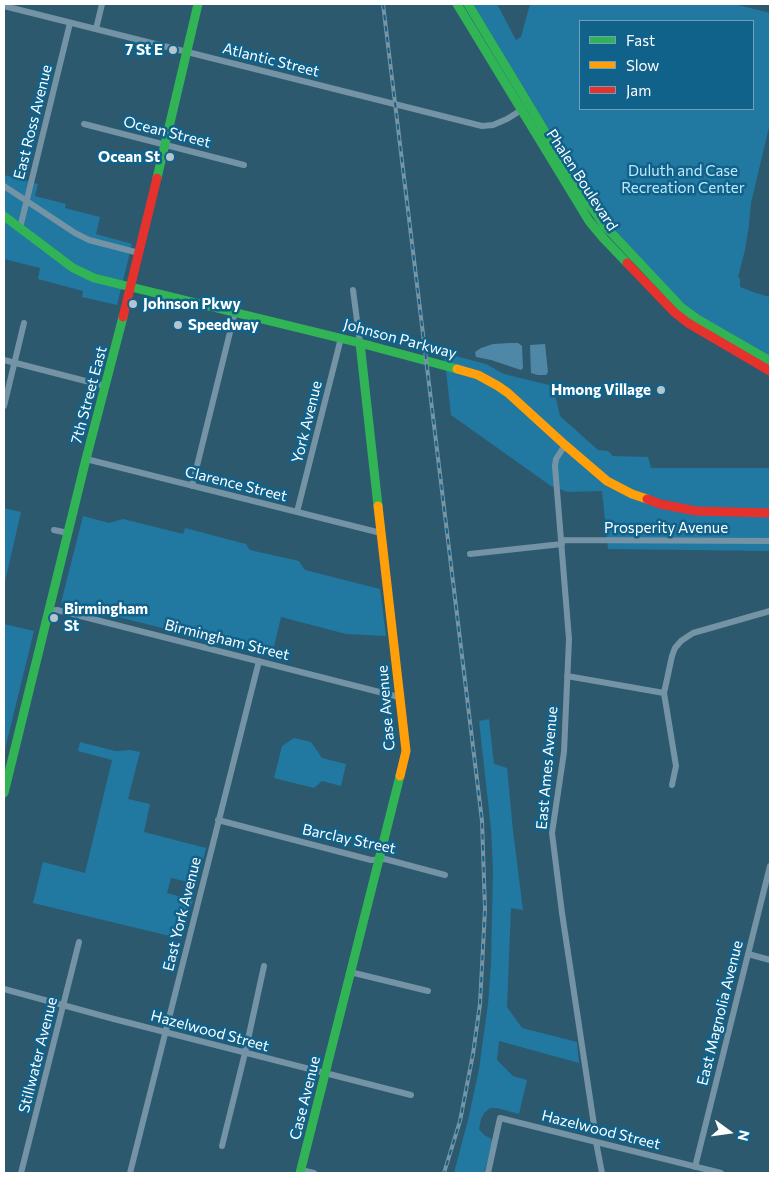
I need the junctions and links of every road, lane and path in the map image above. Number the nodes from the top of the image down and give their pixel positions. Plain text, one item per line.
1 (102, 4) edge
2 (198, 4) edge
3 (457, 4) edge
4 (468, 4) edge
5 (4, 5) edge
6 (70, 23) junction
7 (96, 29) junction
8 (186, 52) junction
9 (525, 108) junction
10 (84, 124) dead end
11 (164, 144) junction
12 (244, 164) dead end
13 (4, 186) edge
14 (27, 202) junction
15 (4, 216) edge
16 (20, 228) junction
17 (138, 253) junction
18 (131, 287) junction
19 (353, 290) dead end
20 (235, 312) junction
21 (24, 323) dead end
22 (341, 338) junction
23 (360, 343) junction
24 (4, 360) edge
25 (770, 361) edge
26 (14, 362) junction
27 (770, 371) edge
28 (106, 386) junction
29 (4, 406) edge
30 (565, 445) junction
31 (86, 459) junction
32 (192, 486) junction
33 (297, 512) junction
34 (770, 513) edge
35 (54, 530) dead end
36 (68, 533) junction
37 (381, 533) junction
38 (770, 541) edge
39 (561, 542) junction
40 (470, 554) dead end
41 (48, 611) junction
42 (770, 612) edge
43 (258, 661) junction
44 (567, 676) junction
45 (664, 693) junction
46 (400, 697) junction
47 (672, 785) dead end
48 (4, 793) edge
49 (218, 820) junction
50 (378, 860) junction
51 (770, 866) edge
52 (446, 875) dead end
53 (79, 942) dead end
54 (748, 954) junction
55 (770, 960) edge
56 (264, 966) dead end
57 (350, 972) junction
58 (4, 989) edge
59 (428, 991) dead end
60 (63, 1005) junction
61 (166, 1032) junction
62 (245, 1053) junction
63 (325, 1073) junction
64 (411, 1095) dead end
65 (594, 1125) dead end
66 (596, 1142) junction
67 (222, 1146) dead end
68 (694, 1166) junction
69 (300, 1172) edge
70 (21, 1173) edge
71 (130, 1173) edge
72 (314, 1173) edge
73 (488, 1173) edge
74 (602, 1173) edge
75 (721, 1173) edge

1 - 7 street
2 - 8 street, 7th Street East
3 - 9 street, Phalen Boulevard
4 - 9 street, Phalen Boulevard
5 - 6 street, Atlantic Street
6 - 7 street, Atlantic Street
6 - 14 street, East Ross Avenue
7 - 8 street, Atlantic Street
8 - 9 street, Atlantic Street
8 - 11 street, 7th Street East
9 - 25 street, Phalen Boulevard
9 - 27 street, Phalen Boulevard
10 - 11 street, Ocean Street
11 - 12 street, Ocean Street
11 - 17 street, 7th Street East
13 - 14 street
14 - 16 street, East Ross Avenue
14 - 17 street
15 - 16 street, Johnson Parkway
16 - 18 street, Johnson Parkway
17 - 18 street, 7th Street East
18 - 20 street, Johnson Parkway
18 - 28 street, 7th Street East
19 - 23 street, Case Avenue
20 - 22 street, Johnson Parkway
20 - 32 street
21 - 26 street
22 - 23 street, Johnson Parkway
22 - 33 street, York Avenue
23 - 30 street, Johnson Parkway
23 - 37 street, Case Avenue
24 - 26 street
26 - 28 street
26 - 29 street
28 - 31 street, 7th Street East
30 - 34 street, Johnson Parkway
30 - 39 street, East Ames Avenue
31 - 32 street, Clarence Street
31 - 36 street, 7th Street East
32 - 33 street, Clarence Street
33 - 37 street, Clarence Street
35 - 36 street
36 - 41 street, 7th Street East
37 - 46 street, Case Avenue
38 - 39 street, Prosperity Avenue
39 - 40 street, Prosperity Avenue
39 - 44 street, East Ames Avenue
41 - 43 street, Birmingham Street
41 - 48 street, 7th Street East
42 - 45 street
43 - 46 street, Birmingham Street
43 - 49 street, East York Avenue
44 - 45 street
44 - 65 street, East Ames Avenue
45 - 47 street
46 - 50 street, Case Avenue
49 - 50 street, Barclay Street
49 - 61 street, East York Avenue
50 - 52 street, Barclay Street
50 - 57 street, Case Avenue
51 - 54 street, East Magnolia Avenue
53 - 60 street, Stillwater Avenue
54 - 55 street
54 - 68 street, East Magnolia Avenue
56 - 62 street
57 - 59 street
57 - 63 street, Case Avenue
58 - 60 street, Hazelwood Street
60 - 61 street, Hazelwood Street
60 - 70 street, Stillwater Avenue
61 - 62 street, Hazelwood Street
61 - 71 street, East York Avenue
62 - 63 street, Hazelwood Street
62 - 67 street
63 - 64 street, Hazelwood Street
63 - 69 street, Case Avenue
66 - 68 street, Hazelwood Street
66 - 73 street, Hazelwood Street
66 - 74 street
68 - 75 street, Hazelwood Street
69 - 72 street

